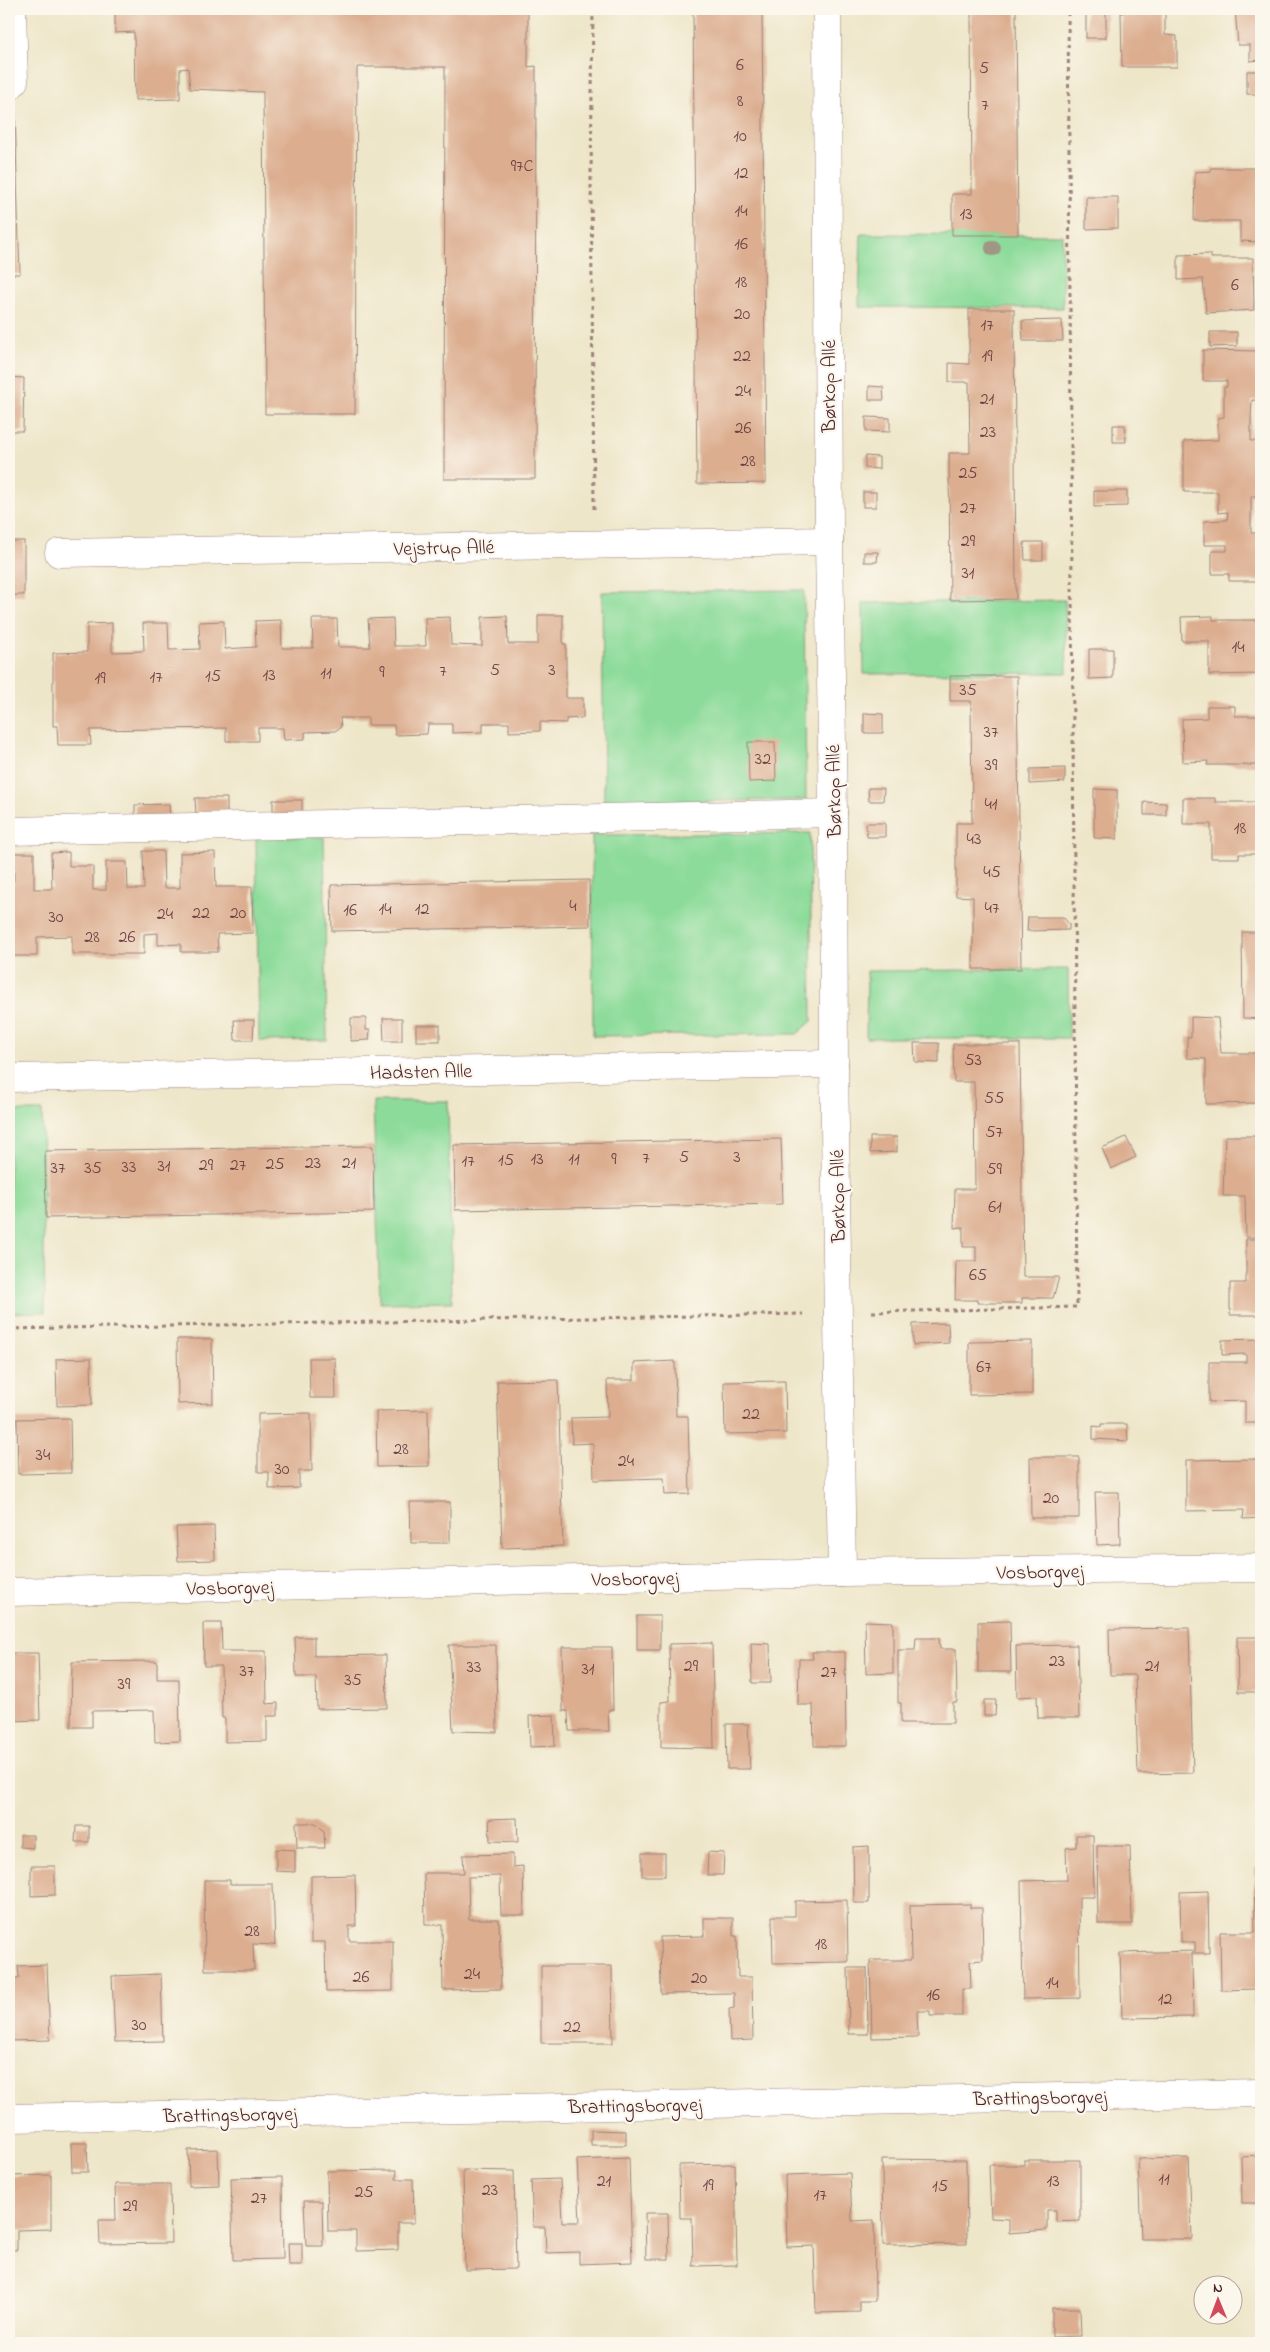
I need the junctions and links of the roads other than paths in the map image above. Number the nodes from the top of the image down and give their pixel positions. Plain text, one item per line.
1 (12, 9) edge
2 (827, 9) edge
3 (9, 87) edge
4 (829, 541) junction
5 (59, 553) dead end
6 (833, 813) junction
7 (9, 831) edge
8 (834, 1064) junction
9 (9, 1078) edge
10 (1261, 1568) edge
11 (842, 1573) junction
12 (9, 1592) edge
13 (1261, 2092) edge
14 (9, 2118) edge

1 - 3 street
2 - 4 street, Børkop Allé
4 - 5 street, Vejstrup Allé
4 - 6 street, Børkop Allé
6 - 7 street
6 - 8 street, Børkop Allé
8 - 9 street, Hadsten Alle
8 - 11 street, Børkop Allé
10 - 11 street, Vosborgvej
11 - 12 street, Vosborgvej
13 - 14 street, Brattingsborgvej

